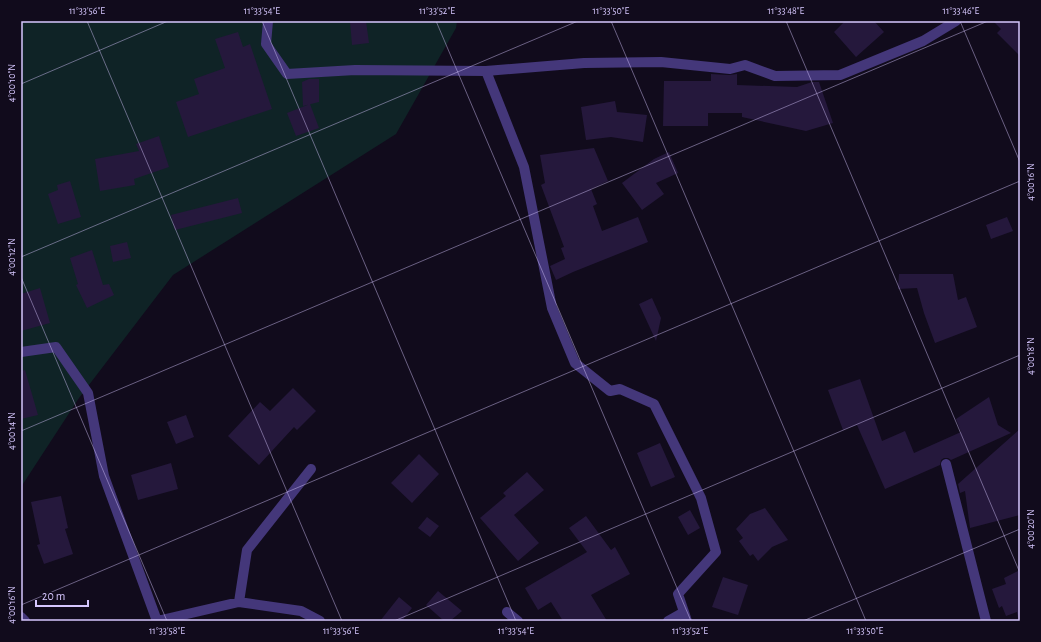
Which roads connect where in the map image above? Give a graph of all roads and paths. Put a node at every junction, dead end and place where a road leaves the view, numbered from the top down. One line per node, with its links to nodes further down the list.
1 (268, 21): 3 (street)
2 (956, 21): 3 (street)
3 (486, 71): 9 (street)
4 (21, 352): 12 (street)
5 (946, 464): 16 (street)
6 (311, 469): 7 (street)
7 (239, 602): 12 (street); 13 (street)
8 (507, 612): 14 (street)
9 (686, 616): 15 (street)
10 (21, 617): 11 (street)
11 (25, 621)
12 (157, 621)
13 (320, 621)
14 (518, 621)
15 (668, 621)
16 (986, 621)

